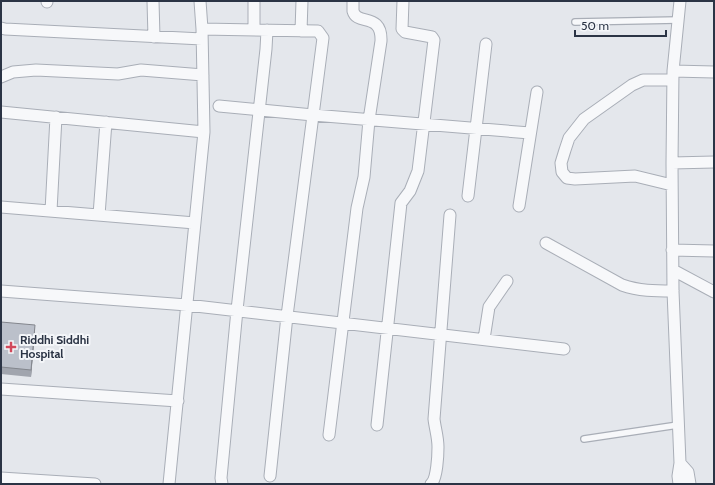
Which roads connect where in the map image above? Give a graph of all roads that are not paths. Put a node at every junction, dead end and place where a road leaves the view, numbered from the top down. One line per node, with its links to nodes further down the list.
1 (153, 1): 15 (street)
2 (200, 1): 14 (street)
3 (254, 1): 11 (street)
4 (302, 1): 13 (street)
5 (353, 1): 27 (street)
6 (403, 1): 29 (street)
7 (680, 1): 8 (street)
8 (678, 20): 9 (lane); 19 (street)
9 (575, 22)
10 (1, 28): 15 (street)
11 (254, 30): 12 (street); 14 (street)
12 (267, 30): 13 (street); 23 (street)
13 (301, 31): 25 (street)
14 (202, 34): 15 (street); 18 (street)
15 (154, 37)
16 (486, 44): 30 (street)
17 (714, 72): 19 (street)
18 (203, 75): 20 (street); 31 (street)
19 (673, 75): 34 (street); 35 (street)
20 (1, 77)
21 (537, 92): 32 (street)
22 (218, 106): 23 (street)
23 (259, 109): 25 (street); 52 (street)
24 (1, 112): 26 (street)
25 (313, 115): 27 (street); 53 (street)
26 (56, 118): 28 (street); 39 (street)
27 (369, 120): 29 (street); 54 (street)
28 (106, 122): 31 (street); 40 (street)
29 (424, 124): 30 (street); 55 (street)
30 (477, 128): 32 (street); 36 (street)
31 (204, 132): 42 (street)
32 (530, 133): 37 (street)
33 (714, 162): 34 (street)
34 (672, 163): 35 (street)
35 (672, 185): 44 (street)
36 (468, 196)
37 (519, 206)
38 (1, 207): 39 (street)
39 (51, 211): 40 (street)
40 (99, 215): 42 (street)
41 (450, 215): 56 (street)
42 (195, 223): 51 (street)
43 (546, 243): 49 (street)
44 (672, 250): 45 (street); 46 (street)
45 (714, 251)
46 (672, 270): 49 (street); 50 (street)
47 (507, 281): 57 (street)
48 (1, 291): 51 (street)
49 (673, 291): 62 (street)
50 (714, 292)
51 (187, 304): 52 (street); 60 (street)
52 (237, 310): 53 (street); 70 (street)
53 (287, 316): 54 (street); 66 (street)
54 (342, 322): 55 (street); 63 (street)
55 (387, 328): 56 (street); 61 (street)
56 (441, 334): 57 (street); 71 (street)
57 (484, 339): 58 (street)
58 (564, 349)
59 (1, 389): 60 (street)
60 (178, 400): 69 (street)
61 (377, 425)
62 (678, 425): 64 (lane); 65 (street)
63 (329, 435)
64 (584, 439)
65 (680, 463): 72 (street); 73 (street)
66 (270, 476)
67 (1, 478): 68 (street)
68 (95, 484)
69 (169, 484)
70 (222, 484)
71 (431, 484)
72 (680, 484)
73 (690, 484)

